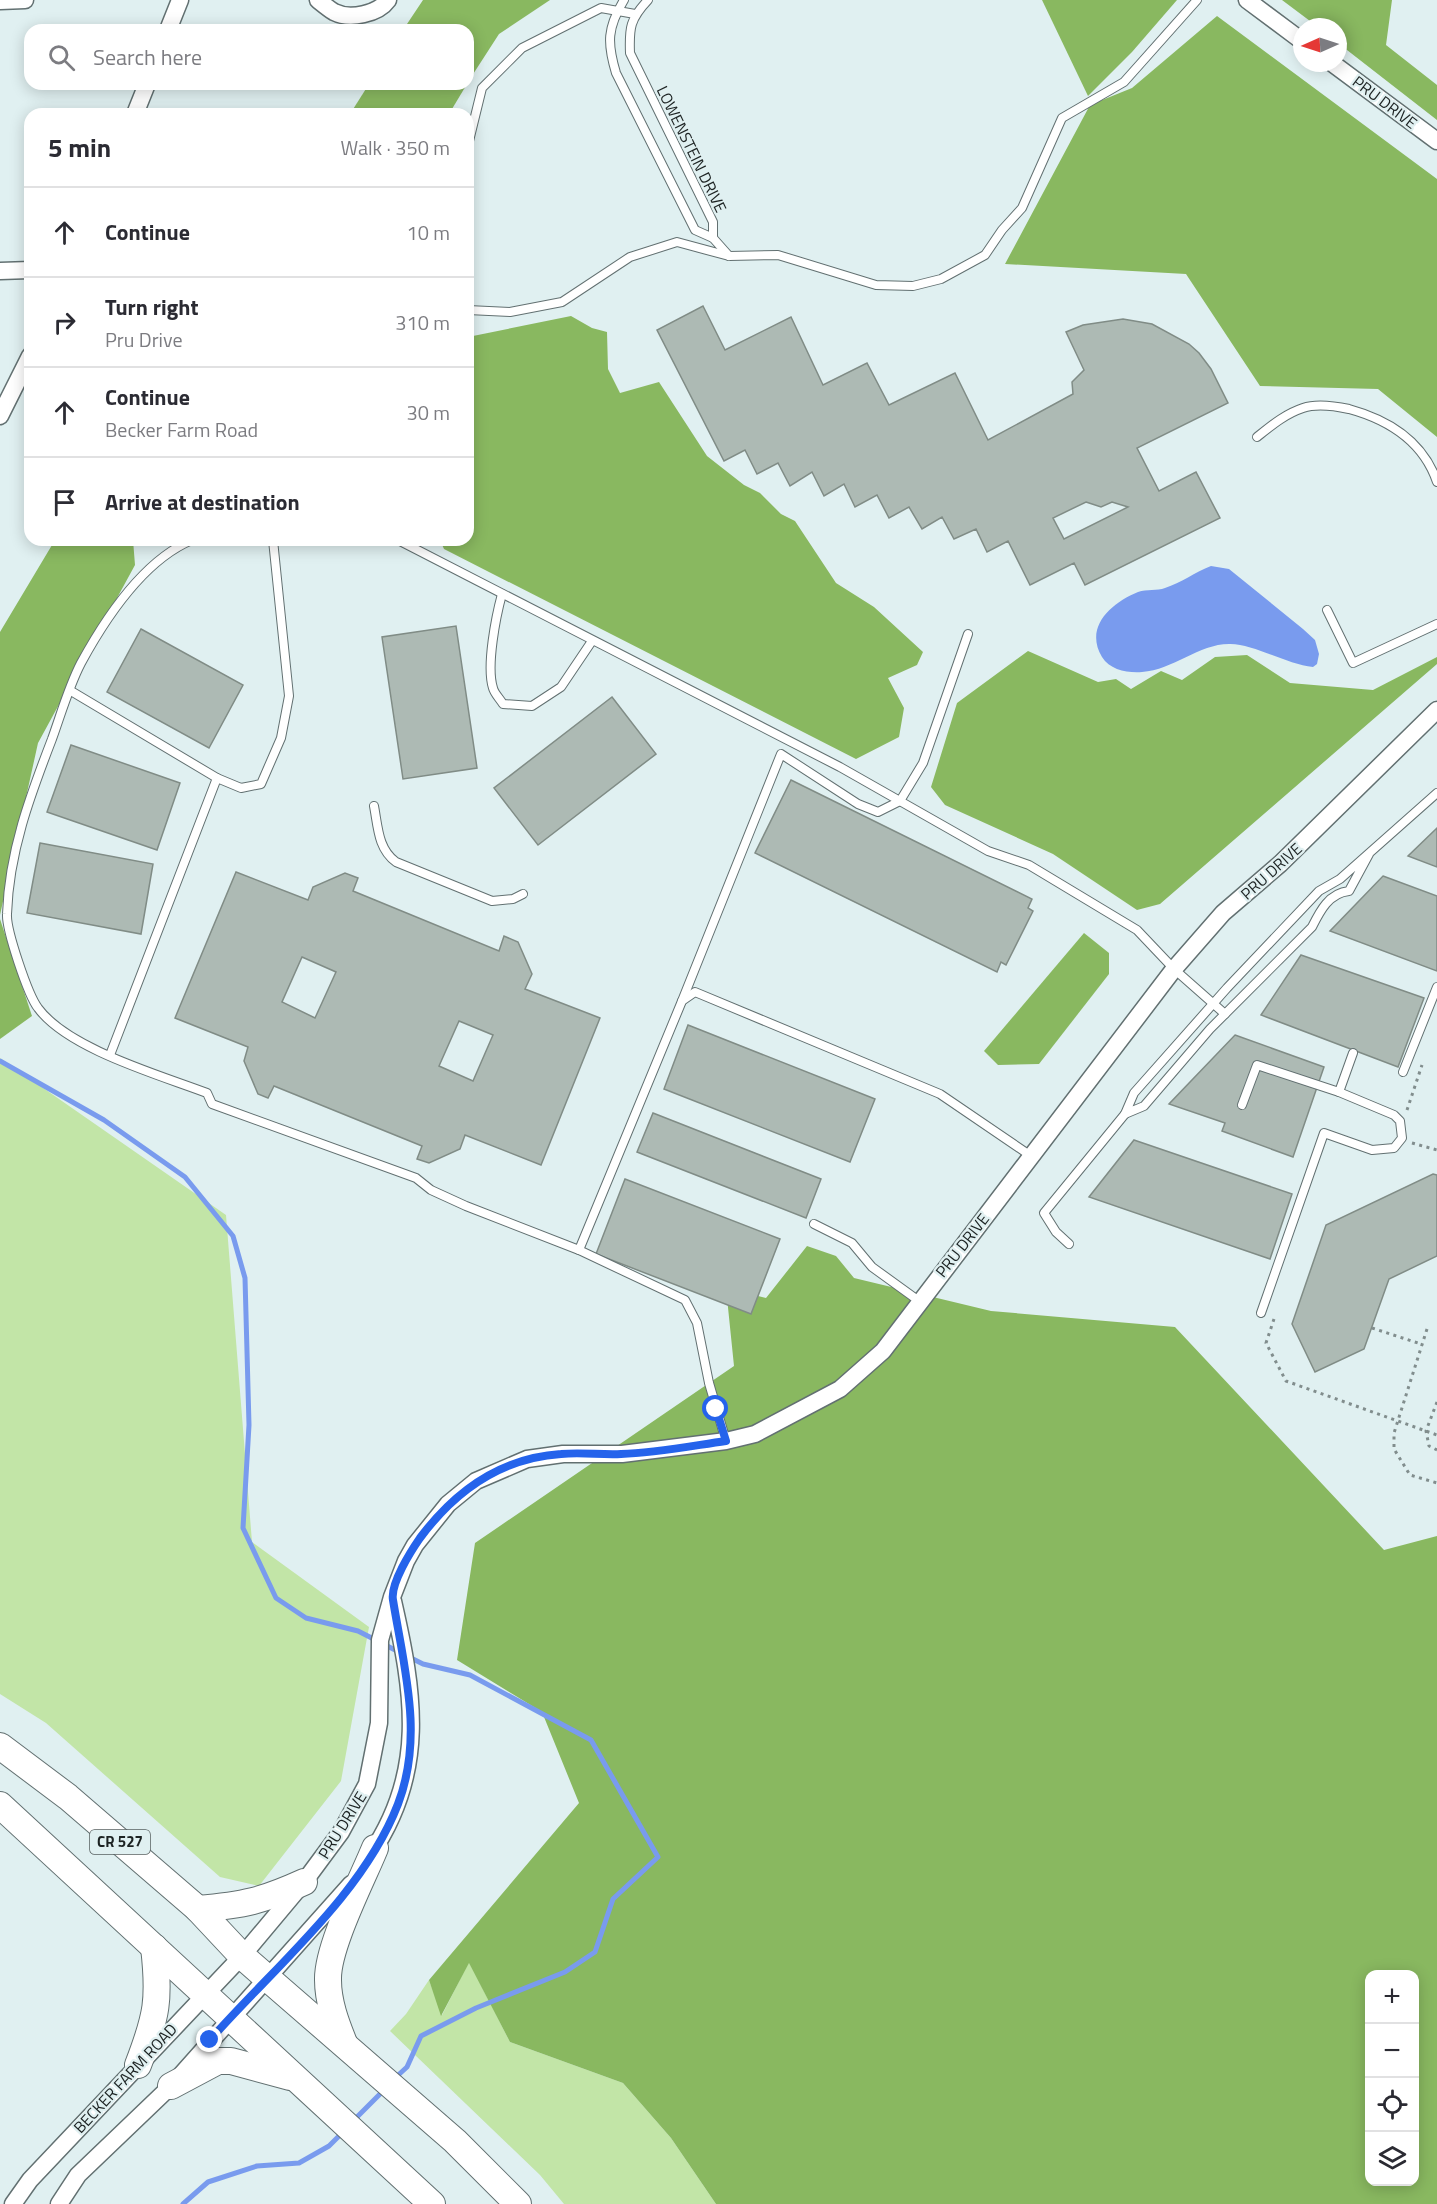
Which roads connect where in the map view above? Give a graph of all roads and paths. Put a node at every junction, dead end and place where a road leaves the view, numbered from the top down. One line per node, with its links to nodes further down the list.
1 (25, 0): 9 (street)
2 (180, 0): 12 (street)
3 (318, 0): 4 (street)
4 (388, 0)
5 (624, 0): 10 (lane, LOWENSTEIN DRIVE)
6 (648, 0): 11 (lane)
7 (1197, 0): 20 (lane)
8 (1247, 0): 13 (street)
9 (0, 2)
10 (618, 9): 11 (lane); 17 (lane); 19 (lane, LOWENSTEIN DRIVE)
11 (635, 14): 19 (lane, LOWENSTEIN DRIVE)
12 (170, 24)
13 (1293, 34)
14 (1344, 72): 18 (street, PRU DRIVE)
15 (145, 90): 16 (street)
16 (137, 108)
17 (474, 121)
18 (1437, 141)
19 (713, 238): 20 (lane)
20 (729, 256): 23 (lane)
21 (24, 270): 22 (street)
22 (0, 271)
23 (474, 310)
24 (24, 368): 25 (street)
25 (0, 416)
26 (1257, 437): 27 (lane)
27 (1437, 482)
28 (183, 546): 36 (lane)
29 (274, 546): 38 (lane)
30 (410, 546): 31 (lane)
31 (502, 594): 35 (lane); 35 (lane)
32 (1327, 610): 33 (lane)
33 (1437, 624)
34 (968, 634): 40 (lane)
35 (592, 641): 40 (lane)
36 (71, 691): 38 (lane); 51 (lane)
37 (1437, 710): 44 (street, PRU DRIVE)
38 (217, 778): 51 (lane)
39 (1437, 793): 42 (lane)
40 (900, 801): 44 (lane); 46 (lane)
41 (374, 806): 43 (lane)
42 (1369, 854): 47 (lane); 48 (lane)
43 (524, 894)
44 (1174, 969): 47 (lane); 59 (street, PRU DRIVE)
45 (1437, 987): 52 (lane)
46 (682, 1001): 59 (lane); 62 (lane)
47 (1213, 1003): 48 (lane); 55 (lane)
48 (1225, 1014): 55 (lane)
49 (1353, 1053): 53 (lane)
50 (1425, 1054): 56 (path)
51 (110, 1055): 62 (lane)
52 (1403, 1072)
53 (1339, 1092): 54 (lane); 65 (lane)
54 (1242, 1105)
55 (1125, 1114): 61 (lane)
56 (1409, 1117)
57 (1413, 1132): 58 (path)
58 (1437, 1150)
59 (1031, 1156): 63 (street, PRU DRIVE)
60 (814, 1224): 63 (lane)
61 (1069, 1244)
62 (579, 1250): 73 (lane)
63 (919, 1301): 73 (street, PRU DRIVE)
64 (1277, 1309): 70 (path)
65 (1261, 1313)
66 (1372, 1328): 68 (path)
67 (1427, 1329): 68 (path)
68 (1422, 1344): 70 (path)
69 (1437, 1401): 71 (path)
70 (1396, 1420): 71 (path); 75 (path)
71 (1426, 1431): 72 (path); 74 (path)
72 (1437, 1435)
73 (726, 1441): 76 (street, PRU DRIVE)
74 (1437, 1450)
75 (1437, 1483)
76 (392, 1597): 79 (street); 80 (street, PRU DRIVE)
77 (0, 1746): 81 (main road, CR 527)
78 (0, 1805): 82 (main road)
79 (375, 1848): 84 (street); 87 (main road)
80 (304, 1882): 81 (main road); 83 (street, PRU DRIVE)
81 (198, 1908): 83 (main road, CR 527)
82 (154, 1947): 85 (main road); 88 (main road)
83 (242, 1956): 84 (main road, CR 527); 85 (street, BECKER FARM ROAD)
84 (267, 1979): 86 (street, BECKER FARM ROAD); 87 (main road, CR 527)
85 (204, 1994): 86 (main road); 88 (street, BECKER FARM ROAD)
86 (230, 2018): 89 (main road); 90 (street, BECKER FARM ROAD)
87 (345, 2046): 94 (main road, CR 527)
88 (138, 2065): 91 (street, BECKER FARM ROAD)
89 (297, 2079): 90 (main road); 93 (main road)
90 (171, 2086): 92 (street, BECKER FARM ROAD)
91 (13, 2204)
92 (59, 2204)
93 (432, 2204)
94 (518, 2204)

